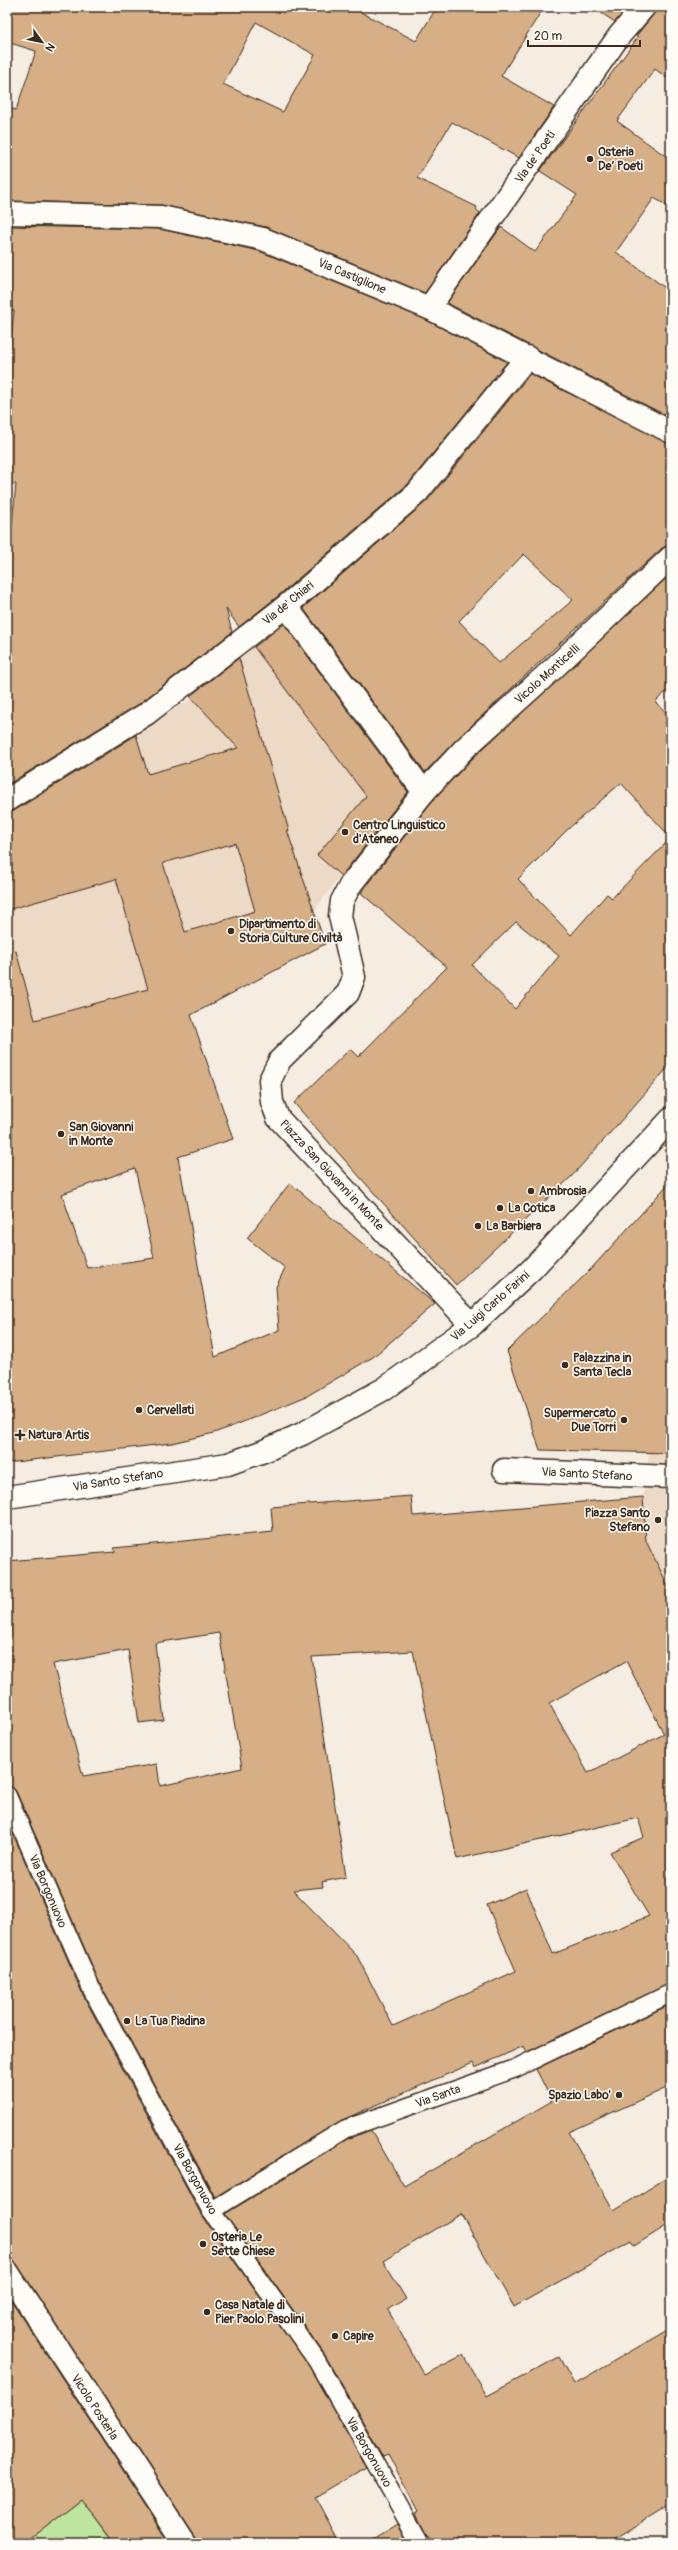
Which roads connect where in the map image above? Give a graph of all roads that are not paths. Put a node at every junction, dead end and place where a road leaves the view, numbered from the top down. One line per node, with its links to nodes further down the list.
1 (644, 7): 3 (street, Via de' Poeti)
2 (7, 213): 3 (street, Via Castiglione)
3 (429, 308): 4 (street, Via Castiglione)
4 (527, 357): 5 (street, Via Castiglione); 7 (street, Via de' Chiari)
5 (671, 432)
6 (671, 557): 8 (street, Vicolo Monticelli)
7 (286, 606): 8 (street); 9 (street, Via de' Chiari)
8 (424, 792): 10 (street, Vicolo Monticelli)
9 (7, 800)
10 (351, 884): 12 (street, Piazza San Giovanni in Monte)
11 (671, 1119): 12 (street, Via Luigi Carlo Farini)
12 (472, 1325): 13 (street, Via Luigi Carlo Farini)
13 (228, 1464): 16 (street, Via Santo Stefano)
14 (504, 1470): 15 (street, Via Santo Stefano)
15 (671, 1477)
16 (7, 1497)
17 (7, 1795): 19 (lane, Via Borgonuovo)
18 (671, 1993): 19 (lane, Via Santa)
19 (211, 2211): 22 (lane, Via Borgonuovo)
20 (7, 2271): 21 (street, Vicolo Posterla)
21 (185, 2543)
22 (420, 2543)

